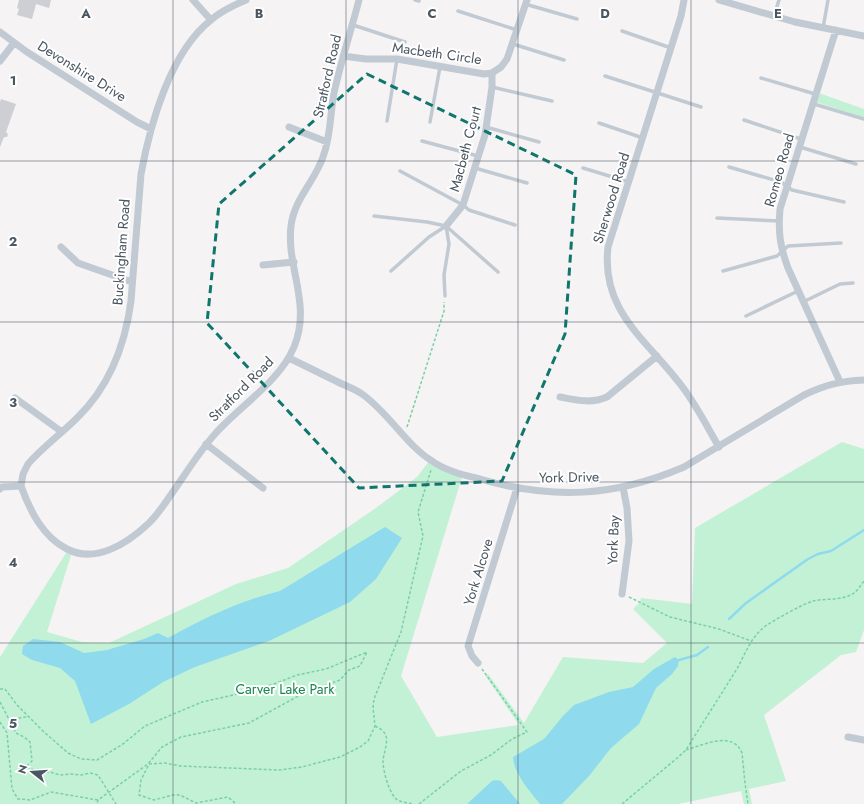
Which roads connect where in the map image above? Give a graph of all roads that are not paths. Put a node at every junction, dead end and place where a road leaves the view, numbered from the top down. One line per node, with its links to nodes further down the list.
1 (193, 0): 12 (street)
2 (246, 0): 12 (street, Buckingham Road)
3 (359, 0): 14 (street, Stratford Road)
4 (684, 0): 24 (street, Sherwood Road)
5 (719, 0): 8 (street)
6 (779, 0): 11 (lane)
7 (828, 0): 15 (lane)
8 (727, 1): 11 (street)
9 (526, 2): 13 (lane); 16 (street, Macbeth Circle)
10 (458, 11): 16 (lane)
11 (774, 17): 15 (street)
12 (211, 20): 46 (street, Buckingham Road)
13 (577, 20)
14 (352, 25): 21 (lane); 25 (street, Stratford Road)
15 (823, 28): 17 (street)
16 (517, 30): 23 (street, Macbeth Circle)
17 (836, 30): 20 (street); 35 (street, Romeo Road)
18 (622, 31): 24 (lane)
19 (0, 32): 22 (street, Devonshire Drive)
20 (864, 36)
21 (405, 42)
22 (14, 43): 28 (street); 46 (street, Devonshire Drive)
23 (513, 44): 27 (lane); 30 (street, Macbeth Circle)
24 (671, 48): 34 (street, Sherwood Road)
25 (343, 56): 26 (street, Macbeth Circle); 50 (street, Stratford Road)
26 (397, 59): 29 (street, Macbeth Circle); 41 (lane)
27 (564, 60)
28 (0, 61)
29 (440, 67): 30 (street, Macbeth Circle); 42 (lane)
30 (492, 73): 33 (street, Macbeth Court)
31 (605, 76): 34 (lane)
32 (761, 78): 35 (lane)
33 (492, 87): 36 (lane); 45 (street, Macbeth Court)
34 (657, 93): 38 (lane); 47 (street, Sherwood Road)
35 (815, 94): 37 (street, Romeo Road)
36 (552, 101)
37 (812, 103): 39 (lane); 48 (street, Romeo Road)
38 (701, 108)
39 (864, 119)
40 (744, 120): 48 (lane)
41 (387, 121)
42 (430, 122)
43 (599, 123): 47 (lane)
44 (289, 127): 50 (street)
45 (486, 127): 51 (lane); 53 (street, Macbeth Court)
46 (151, 129): 77 (street, Buckingham Road)
47 (643, 138): 59 (street, Sherwood Road)
48 (801, 139): 52 (street, Romeo Road)
49 (422, 141): 53 (lane)
50 (327, 142): 72 (street, Stratford Road)
51 (539, 142)
52 (799, 147): 54 (lane); 61 (street, Romeo Road)
53 (478, 156): 56 (street, Macbeth Court)
54 (856, 164)
55 (729, 167): 61 (lane)
56 (474, 168): 60 (lane); 63 (street, Macbeth Court)
57 (583, 168): 59 (lane)
58 (400, 171): 63 (lane)
59 (629, 182): 83 (street, Sherwood Road)
60 (527, 184)
61 (787, 186): 62 (lane); 66 (street, Romeo Road)
62 (844, 202)
63 (463, 205): 67 (lane); 68 (street, Macbeth Court)
64 (374, 216): 68 (lane)
65 (717, 218): 66 (lane)
66 (779, 221): 71 (street, Romeo Road)
67 (515, 225)
68 (446, 226): 75 (lane); 76 (lane); 80 (lane)
69 (841, 243): 71 (lane)
70 (61, 247): 77 (street)
71 (782, 252): 74 (lane); 79 (street, Romeo Road)
72 (294, 262): 73 (street); 84 (street, Stratford Road)
73 (263, 265)
74 (723, 270)
75 (391, 271)
76 (498, 272)
77 (132, 282): 89 (street, Buckingham Road)
78 (854, 283): 81 (lane)
79 (798, 291): 81 (street, Romeo Road); 82 (lane)
80 (444, 296)
81 (803, 302): 86 (street, Romeo Road)
82 (746, 316)
83 (657, 356): 87 (street); 91 (street, Sherwood Road)
84 (289, 358): 90 (street, Stratford Road); 95 (street, York Drive)
85 (864, 380): 86 (street, York Drive)
86 (840, 382): 91 (street, York Drive)
87 (560, 397)
88 (15, 398): 89 (street)
89 (62, 432): 92 (street, Buckingham Road)
90 (206, 444): 92 (street, Stratford Road); 94 (street)
91 (719, 447): 93 (street, York Drive)
92 (21, 486): 96 (street)
93 (623, 487): 95 (street, York Drive); 97 (street, York Bay)
94 (263, 488)
95 (517, 488): 98 (street, York Alcove)
96 (0, 489)
97 (622, 594)
98 (478, 663)
99 (848, 737): 100 (street)
100 (864, 740)

